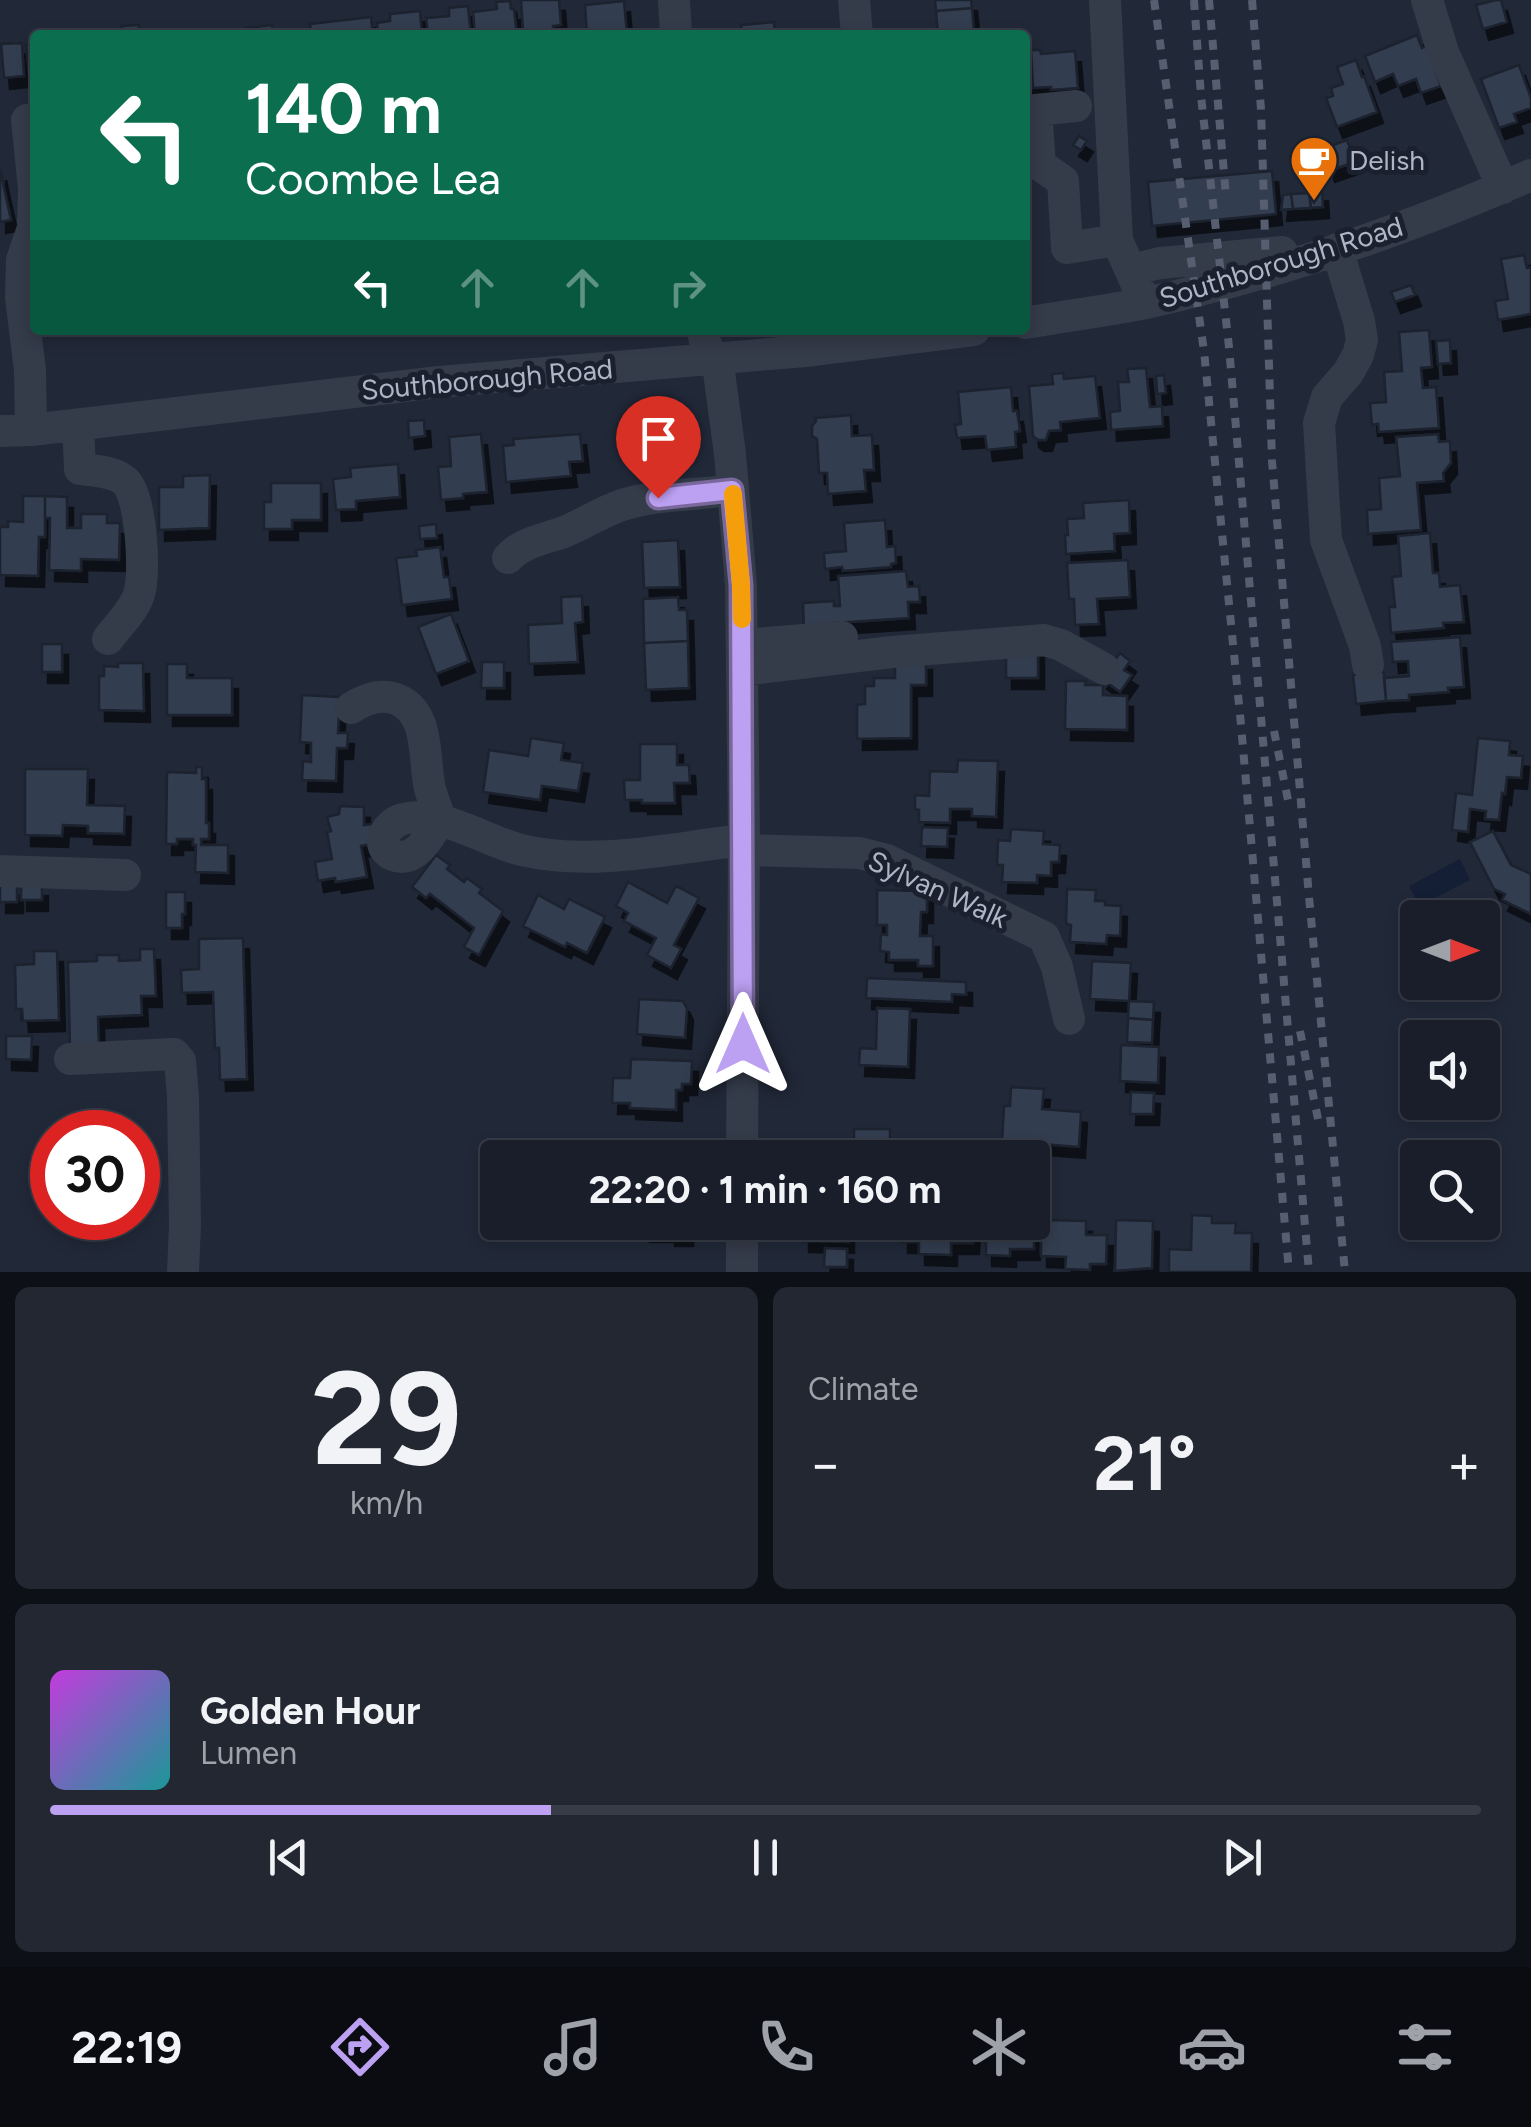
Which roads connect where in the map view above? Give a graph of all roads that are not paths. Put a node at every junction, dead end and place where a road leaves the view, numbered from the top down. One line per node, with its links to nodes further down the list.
1 (674, 0): 5 (street)
2 (854, 0): 6 (street)
3 (1105, 0): 12 (street)
4 (1427, 0): 10 (street)
5 (676, 30)
6 (857, 30)
7 (1076, 106): 12 (street)
8 (21, 121): 9 (street)
9 (30, 168)
10 (1517, 182): 13 (street, Southborough Road)
11 (30, 237): 21 (street)
12 (1117, 240): 15 (street)
13 (1324, 253): 14 (street, Southborough Road); 27 (street)
14 (1276, 260): 15 (street); 16 (street, Southborough Road)
15 (1146, 267): 16 (street)
16 (1156, 300): 17 (street, Southborough Road)
17 (1030, 322)
18 (934, 335): 19 (street, Southborough Road)
19 (708, 344): 20 (street, Southborough Road); 22 (street)
20 (78, 425): 21 (street, Southborough Road); 25 (street)
21 (16, 431)
22 (732, 490): 23 (street); 26 (street)
23 (508, 558)
24 (1045, 619): 26 (street)
25 (108, 639)
26 (742, 657): 28 (street); 30 (street)
27 (1368, 665)
28 (1104, 669)
29 (352, 708): 30 (street, Sylvan Walk)
30 (744, 845): 33 (street, Sylvan Walk); 35 (street)
31 (0, 871): 32 (street)
32 (125, 875)
33 (1069, 1019)
34 (70, 1060): 37 (street)
35 (742, 1140)
36 (742, 1240): 38 (street)
37 (183, 1272)
38 (742, 1272)

